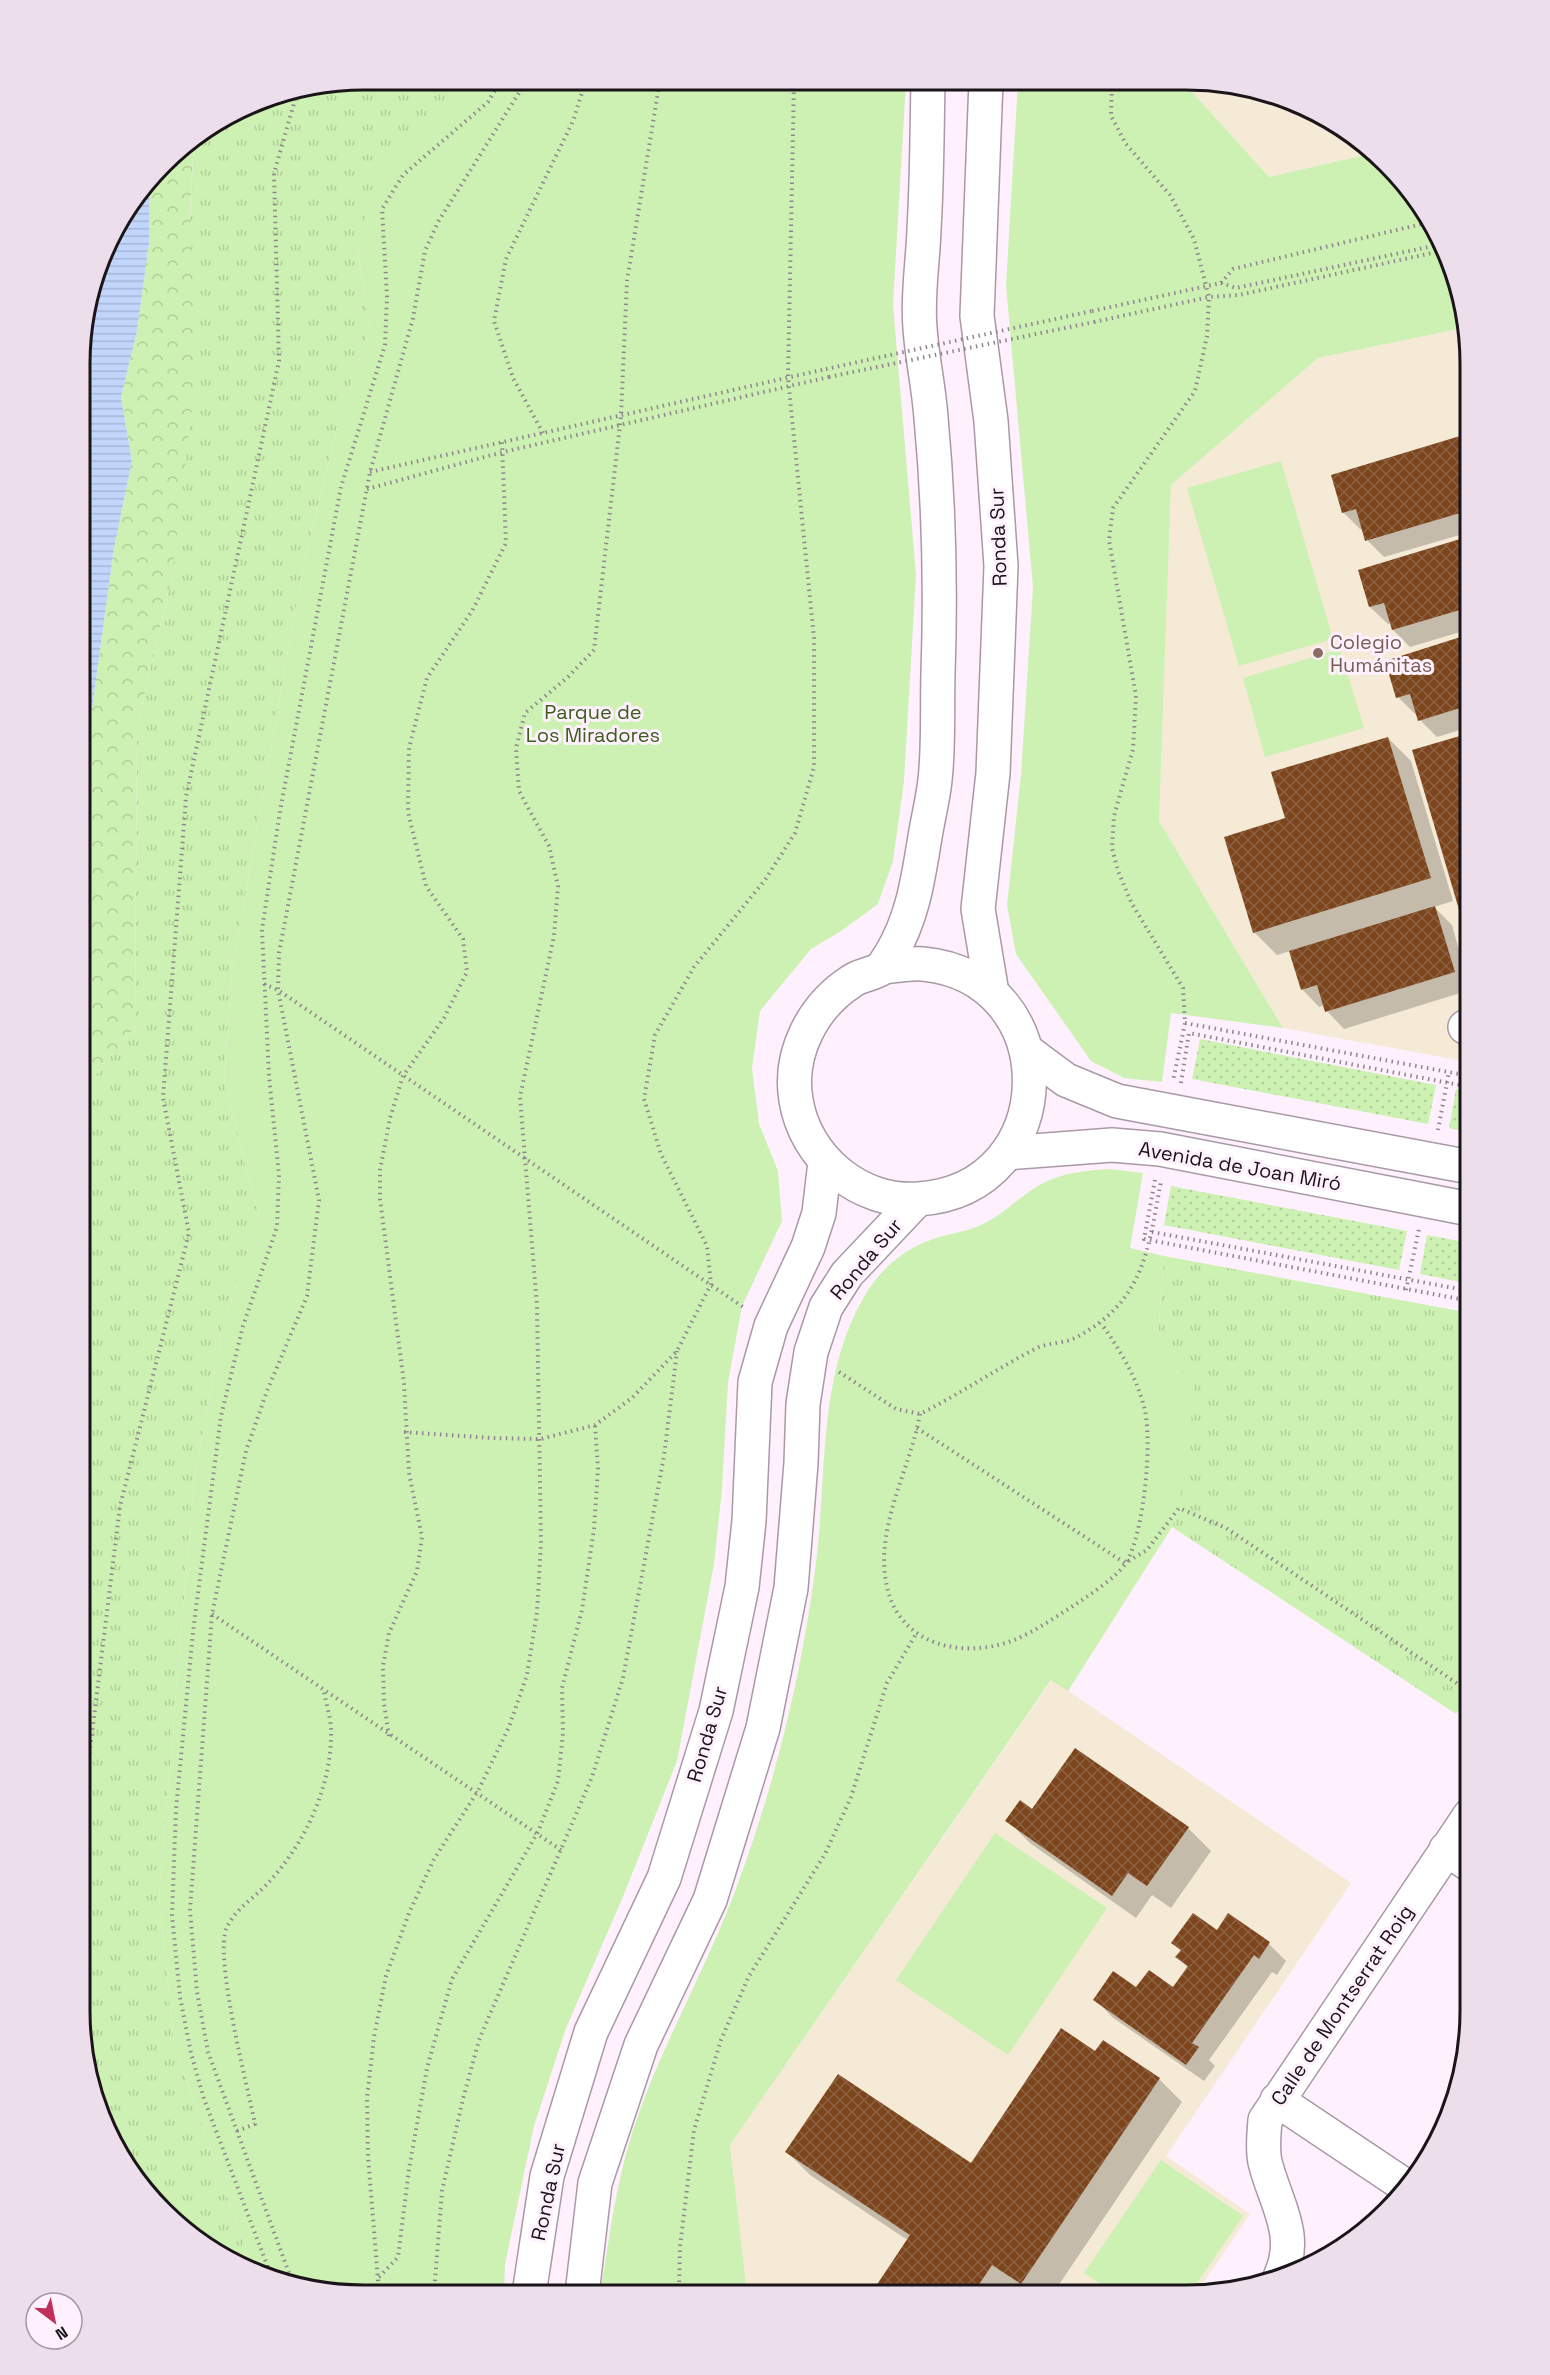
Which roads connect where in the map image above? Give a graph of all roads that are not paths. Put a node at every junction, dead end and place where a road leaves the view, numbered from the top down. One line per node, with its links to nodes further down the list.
1 (928, 90): 3 (main road)
2 (986, 90): 4 (main road, Ronda Sur)
3 (882, 968): 4 (main road, Ronda Sur); 7 (main road, Ronda Sur)
4 (992, 993): 5 (main road, Ronda Sur)
5 (1028, 1051): 6 (main road, Ronda Sur); 8 (main road, Avenida de Joan Miró)
6 (1007, 1153): 9 (main road, Ronda Sur); 10 (main road, Avenida de Joan Miró)
7 (825, 1162): 9 (main road, Ronda Sur); 15 (main road, Ronda Sur)
8 (1460, 1165)
9 (917, 1200): 16 (main road, Ronda Sur)
10 (1460, 1207)
11 (1458, 1857): 12 (main road, Calle de Montserrat Roig)
12 (1277, 2100): 13 (main road); 14 (main road, Calle de Montserrat Roig)
13 (1400, 2182)
14 (1285, 2266)
15 (530, 2285)
16 (583, 2285)

